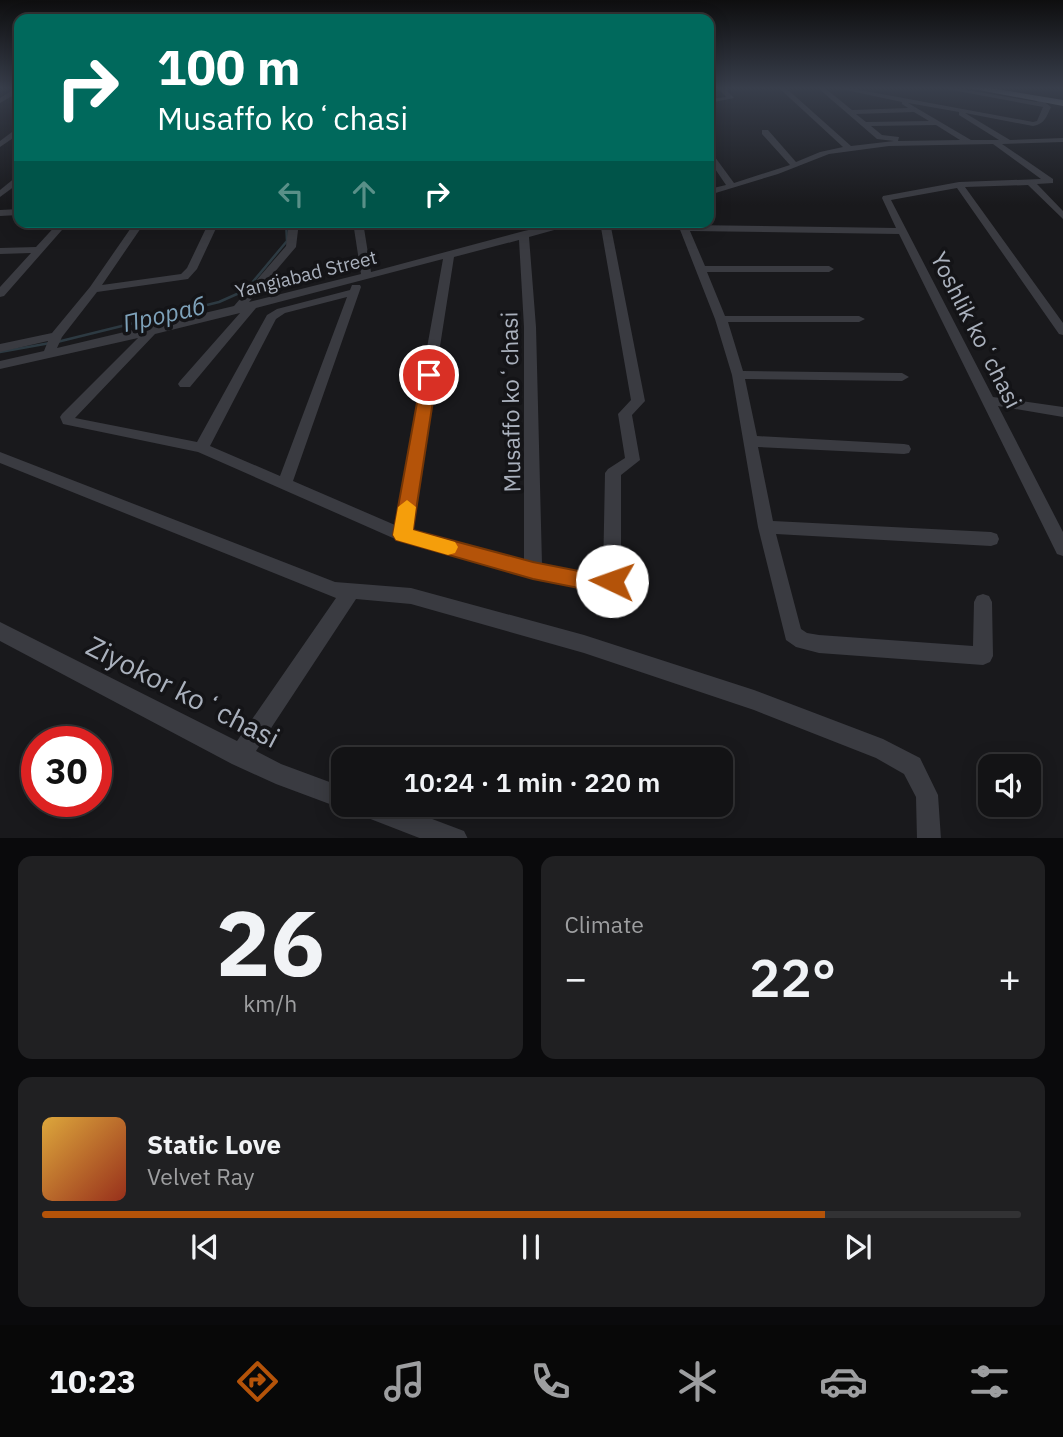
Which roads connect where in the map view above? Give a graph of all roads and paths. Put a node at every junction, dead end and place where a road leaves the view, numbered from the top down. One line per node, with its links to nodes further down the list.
1 (826, 127): 11 (street)
2 (869, 127): 6 (street)
3 (944, 127): 6 (street)
4 (983, 127): 10 (street)
5 (765, 132): 13 (street)
6 (960, 136): 7 (street)
7 (970, 142): 9 (street); 11 (street)
8 (1060, 142): 10 (street)
9 (997, 144): 10 (street); 14 (street)
10 (1011, 144)
11 (849, 148): 13 (street)
12 (714, 162): 19 (street)
13 (795, 166): 19 (street)
14 (1050, 181): 15 (street, Yoshlik koʻchasi); 16 (street, Yoshlik koʻchasi)
15 (1063, 181)
16 (1030, 182): 18 (street, Yoshlik koʻchasi); 22 (street)
17 (14, 183): 21 (street)
18 (959, 185): 32 (street, Yoshlik koʻchasi); 49 (street)
19 (731, 186): 20 (street)
20 (714, 191)
21 (0, 194)
22 (1063, 216)
23 (714, 226): 32 (street)
24 (59, 228): 34 (street)
25 (136, 228): 40 (street)
26 (211, 228): 40 (street)
27 (293, 228): 44 (street)
28 (358, 228): 39 (street)
29 (551, 228): 33 (street, Yangiabad Street)
30 (606, 228): 68 (street)
31 (685, 228): 37 (street)
32 (903, 231): 57 (street, Yoshlik koʻchasi)
33 (524, 234): 36 (street, Yangiabad Street); 68 (street, Musaffo koʻchasi)
34 (40, 250): 35 (street); 41 (street)
35 (0, 251)
36 (449, 256): 39 (street, Yangiabad Street); 65 (street)
37 (701, 269): 38 (street); 46 (street)
38 (829, 269)
39 (360, 283): 42 (street, Yangiabad Street); 45 (street); 63 (street)
40 (94, 289): 50 (street)
41 (0, 294)
42 (268, 302): 43 (street, Yangiabad Street); 45 (street)
43 (251, 307): 44 (street, Yangiabad Street); 56 (street)
44 (237, 310): 48 (street, Yangiabad Street)
45 (271, 317): 60 (street)
46 (721, 319): 47 (street); 54 (street)
47 (859, 319)
48 (151, 331): 52 (street, Yangiabad Street); 60 (street)
49 (1063, 331)
50 (56, 336): 51 (street); 52 (street)
51 (0, 348)
52 (49, 354): 53 (street, Yangiabad Street)
53 (0, 365)
54 (738, 375): 55 (street); 59 (street)
55 (901, 377)
56 (185, 384)
57 (987, 400): 58 (street); 67 (street, Yoshlik koʻchasi)
58 (1063, 412)
59 (748, 441): 61 (street); 64 (street)
60 (201, 448): 63 (street)
61 (904, 449)
62 (0, 458): 69 (street)
63 (285, 484): 65 (street)
64 (766, 527): 66 (street); 70 (street)
65 (402, 535): 68 (street)
66 (991, 539)
67 (1063, 549)
68 (533, 570)
69 (352, 590): 72 (street); 76 (street)
70 (984, 602)
71 (0, 631): 72 (street, Ziyokor koʻchasi)
72 (240, 756): 73 (street, Ziyokor koʻchasi)
73 (331, 794)
74 (397, 817): 75 (street)
75 (456, 838)
76 (929, 838)

